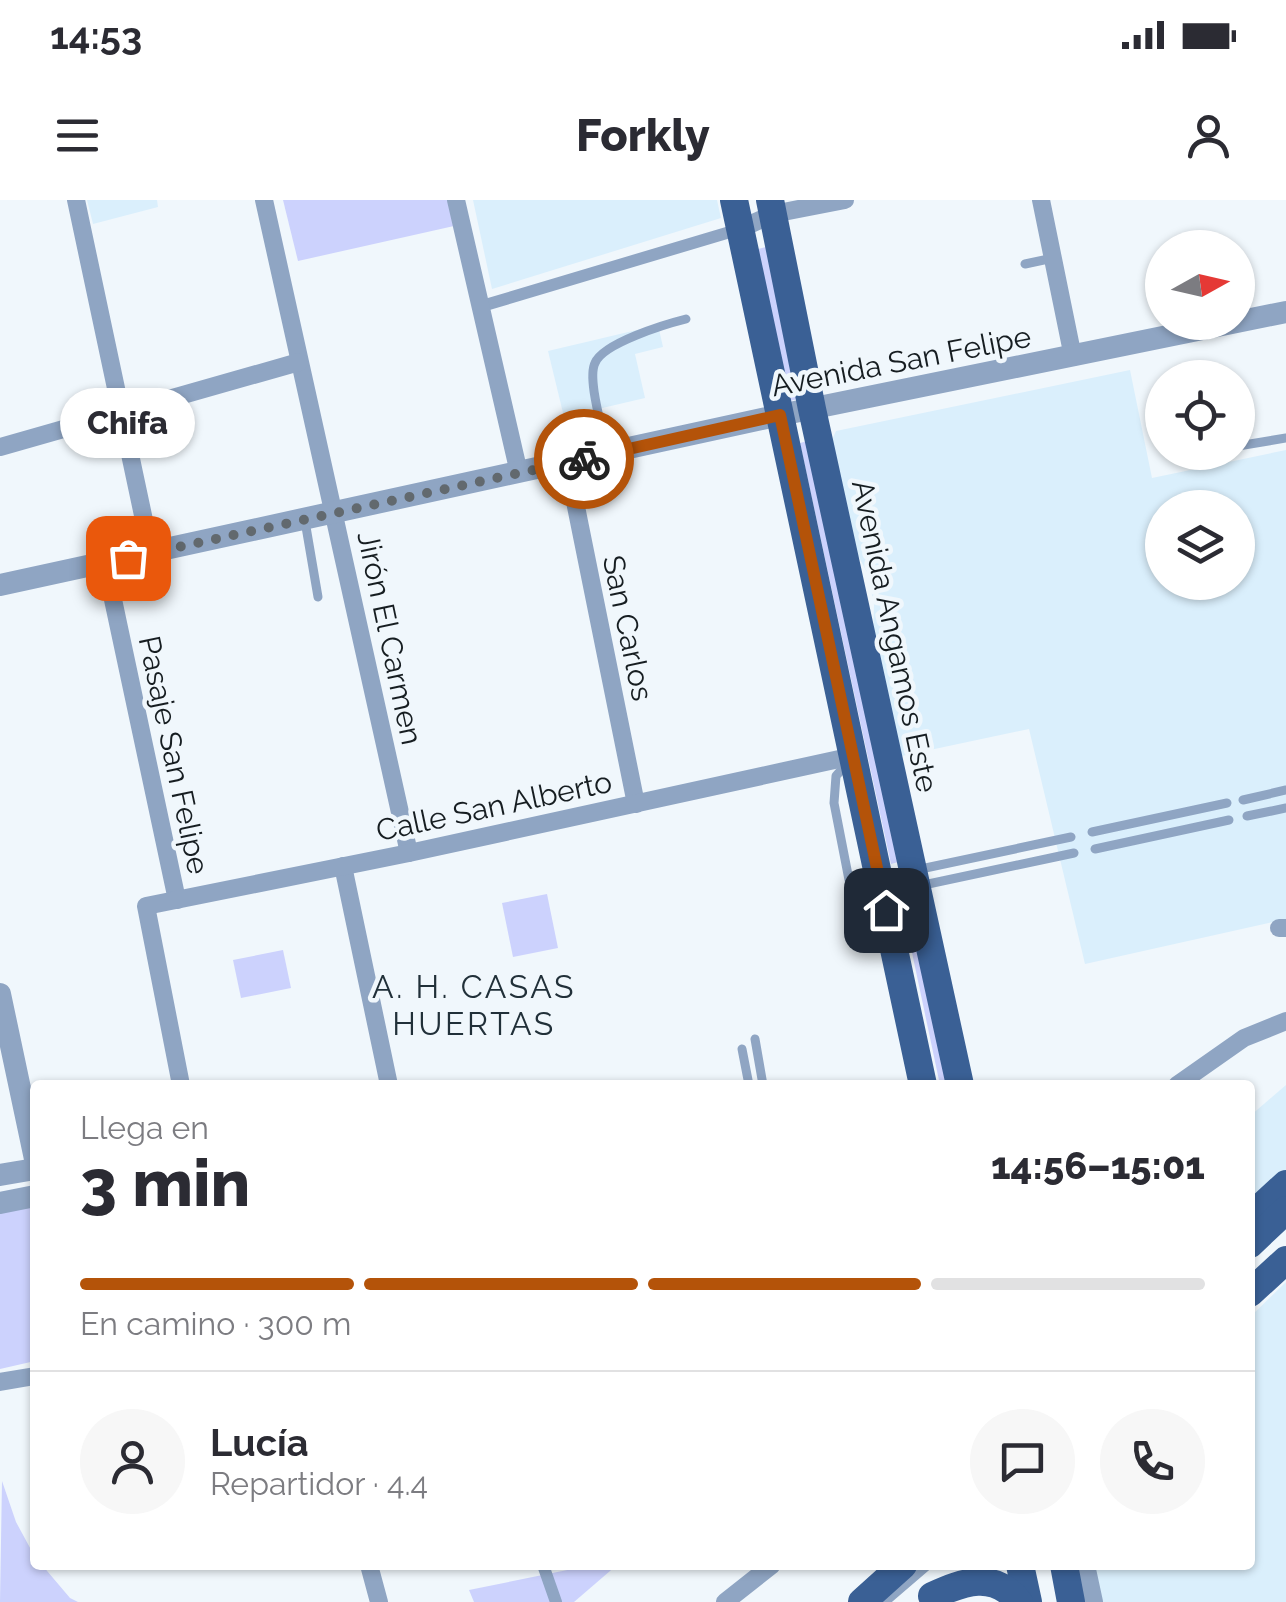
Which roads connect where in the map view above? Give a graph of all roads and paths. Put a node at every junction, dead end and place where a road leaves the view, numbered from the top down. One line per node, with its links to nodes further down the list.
1 (76, 200): 17 (street)
2 (264, 200): 15 (street, Jirón El Carmen)
3 (456, 200): 11 (street)
4 (734, 200): 8 (main road)
5 (845, 200): 7 (street)
6 (1041, 200): 9 (street)
7 (772, 207): 8 (street); 16 (main road, Avenida Angamos Este)
8 (740, 229): 11 (street); 18 (main road)
9 (1053, 258): 10 (lane); 14 (street)
10 (1024, 264)
11 (482, 306): 24 (street)
12 (1286, 312): 14 (street, Avenida San Felipe)
13 (686, 319): 22 (lane)
14 (1073, 357): 16 (street, Avenida San Felipe)
15 (299, 362): 17 (street); 25 (street, Jirón El Carmen)
16 (812, 409): 18 (street, Avenida San Felipe); 47 (main road, Avenida Angamos Este)
17 (123, 410): 21 (street); 27 (street)
18 (780, 415): 22 (street, Avenida San Felipe); 31 (main road)
19 (1286, 438): 20 (lane)
20 (1255, 443)
21 (0, 447)
22 (607, 454): 23 (street, Avenida San Felipe)
23 (567, 462): 24 (street, Avenida San Felipe); 35 (street, San Carlos)
24 (519, 473): 25 (street, Avenida San Felipe)
25 (334, 512): 26 (street, Avenida San Felipe); 44 (street, Jirón El Carmen)
26 (304, 518): 27 (street, Avenida San Felipe); 30 (lane)
27 (152, 553): 28 (street, Avenida San Felipe)
28 (105, 562): 29 (street, Avenida San Felipe); 49 (street, Pasaje San Felipe)
29 (0, 585)
30 (318, 598)
31 (853, 756): 35 (street, Calle San Alberto); 48 (main road); 50 (lane)
32 (1286, 790): 33 (lane)
33 (1243, 800)
34 (1227, 803): 39 (lane)
35 (636, 804): 44 (street, Calle San Alberto)
36 (1286, 808): 37 (lane)
37 (1247, 816)
38 (1228, 820): 42 (lane)
39 (1092, 832)
40 (1070, 836): 41 (lane)
41 (1020, 847): 45 (lane); 47 (lane)
42 (1096, 848)
43 (1074, 853): 45 (lane)
44 (409, 854): 46 (street, Calle San Alberto)
45 (1024, 864): 47 (lane)
46 (343, 866): 49 (street, Calle San Alberto); 56 (street)
47 (915, 878): 48 (lane); 48 (lane); 60 (main road, Avenida Angamos Este)
48 (881, 886): 50 (main road)
49 (176, 900): 55 (street, Calle San Alberto)
50 (891, 935): 59 (main road)
51 (0, 996): 62 (street)
52 (1286, 1021): 61 (street)
53 (755, 1039): 58 (lane)
54 (742, 1049): 57 (lane)
55 (180, 1080)
56 (388, 1080)
57 (748, 1080)
58 (762, 1080)
59 (919, 1080)
60 (959, 1080)
61 (1184, 1080)
62 (30, 1136)
63 (30, 1170): 64 (street)
64 (0, 1176)
65 (1286, 1184): 69 (main road)
66 (30, 1197): 67 (street)
67 (0, 1203)
68 (1286, 1210): 70 (main road)
69 (1255, 1212)
70 (1255, 1239)
71 (1286, 1260): 72 (main road)
72 (1255, 1288)
73 (30, 1377): 74 (street)
74 (0, 1382)
75 (370, 1570): 85 (street)
76 (545, 1570): 86 (street)
77 (766, 1570): 87 (street)
78 (898, 1570): 88 (main road)
79 (922, 1570): 89 (lane)
80 (960, 1570): 84 (main road)
81 (1021, 1570): 91 (main road)
82 (1065, 1570): 92 (main road)
83 (1085, 1570): 93 (street)
84 (928, 1599): 90 (main road)
85 (379, 1602)
86 (556, 1602)
87 (725, 1602)
88 (862, 1602)
89 (886, 1602)
90 (1019, 1602)
91 (1028, 1602)
92 (1071, 1602)
93 (1092, 1602)

